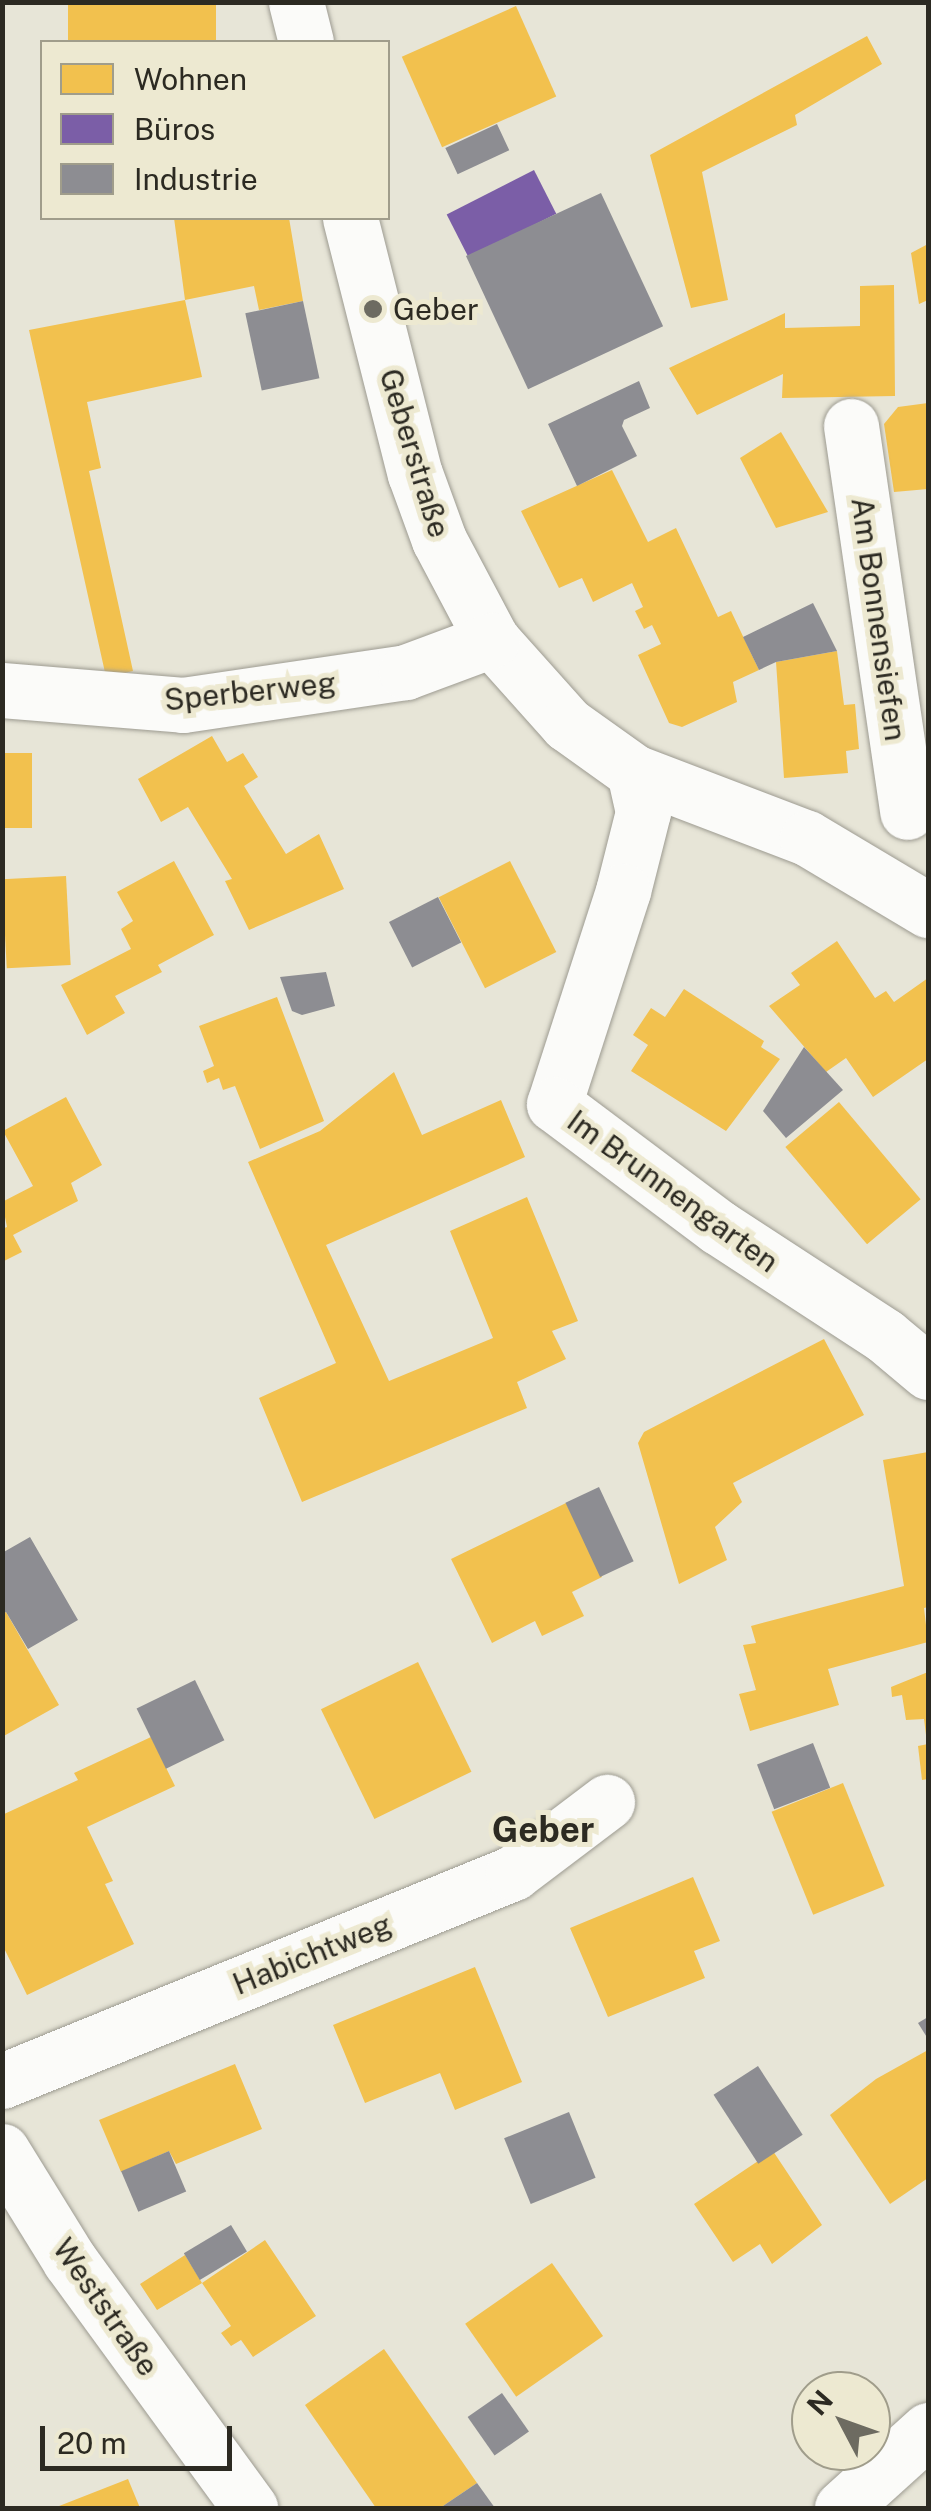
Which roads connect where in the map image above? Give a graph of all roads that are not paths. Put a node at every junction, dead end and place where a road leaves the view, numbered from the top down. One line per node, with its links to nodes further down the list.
1 (296, 2): 2 (street)
2 (306, 40)
3 (351, 220): 5 (street, Geberstraße)
4 (850, 426): 8 (street, Am Bonnensiefen)
5 (492, 640): 6 (street, Sperberweg); 7 (street, Geberstraße)
6 (2, 690)
7 (634, 772): 9 (street, Geberstraße); 11 (street, Im Brunnengarten)
8 (918, 809): 9 (street)
9 (807, 838): 10 (street, Geberstraße)
10 (928, 910)
11 (928, 1372)
12 (607, 1802): 13 (street, Habichtweg)
13 (2, 2081)
14 (2, 2151): 16 (street, Weststraße)
15 (928, 2430): 17 (street)
16 (250, 2508)
17 (842, 2508)

